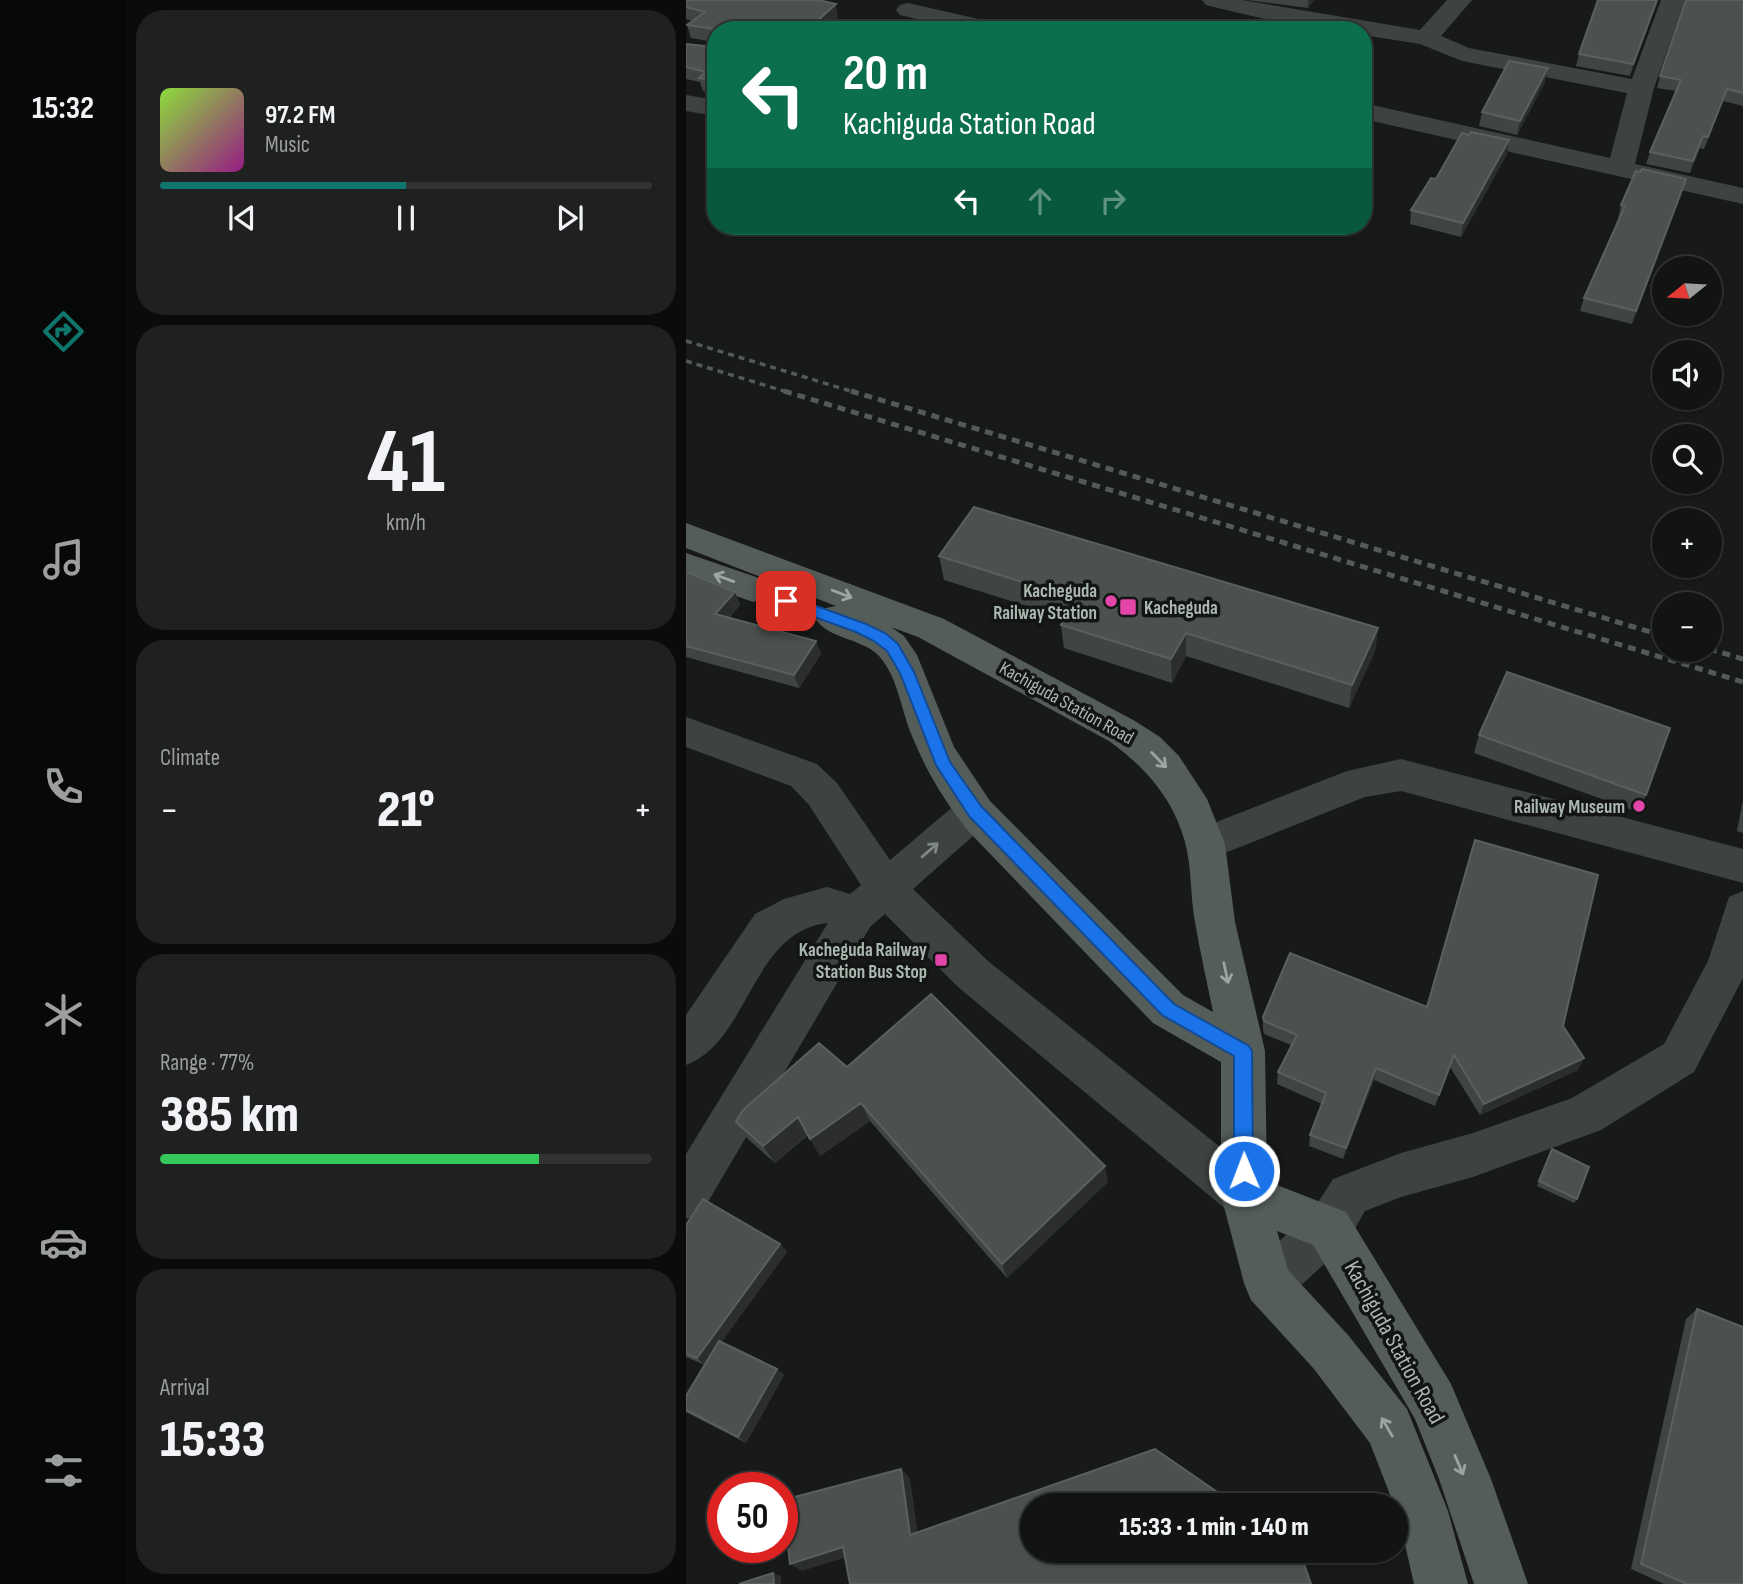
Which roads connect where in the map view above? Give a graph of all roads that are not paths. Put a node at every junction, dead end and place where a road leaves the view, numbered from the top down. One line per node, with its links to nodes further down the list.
1 (1214, 0): 6 (street)
2 (1460, 0): 8 (street)
3 (1673, 0): 9 (street)
4 (910, 13): 5 (street)
5 (950, 21)
6 (1323, 21)
7 (1372, 29): 8 (street)
8 (1426, 38): 9 (street)
9 (1641, 88): 13 (street)
10 (686, 103): 11 (street)
11 (707, 106)
12 (1372, 113): 13 (street)
13 (1620, 169): 14 (street)
14 (1743, 196)
15 (686, 536): 19 (main road, Kachiguda Station Road, one-way to 19)
16 (686, 565): 18 (main road, one-way to 16)
17 (686, 732): 21 (street)
18 (975, 811): 21 (street, one-way to 18); 24 (main road)
19 (1205, 844): 20 (street); 24 (main road, Kachiguda Station Road, one-way to 24)
20 (1743, 866)
21 (871, 901): 23 (street); 25 (street); 26 (street)
22 (1743, 909): 27 (street)
23 (686, 1045)
24 (1243, 1051): 25 (main road, Kachiguda Station Road)
25 (1244, 1195): 27 (main road); 28 (main road, Kachiguda Station Road)
26 (686, 1196)
27 (1329, 1228): 28 (street); 30 (main road, Kachiguda Station Road, one-way to 30)
28 (1268, 1283): 29 (main road, Kachiguda Station Road, one-way to 28)
29 (1441, 1584)
30 (1501, 1584)

